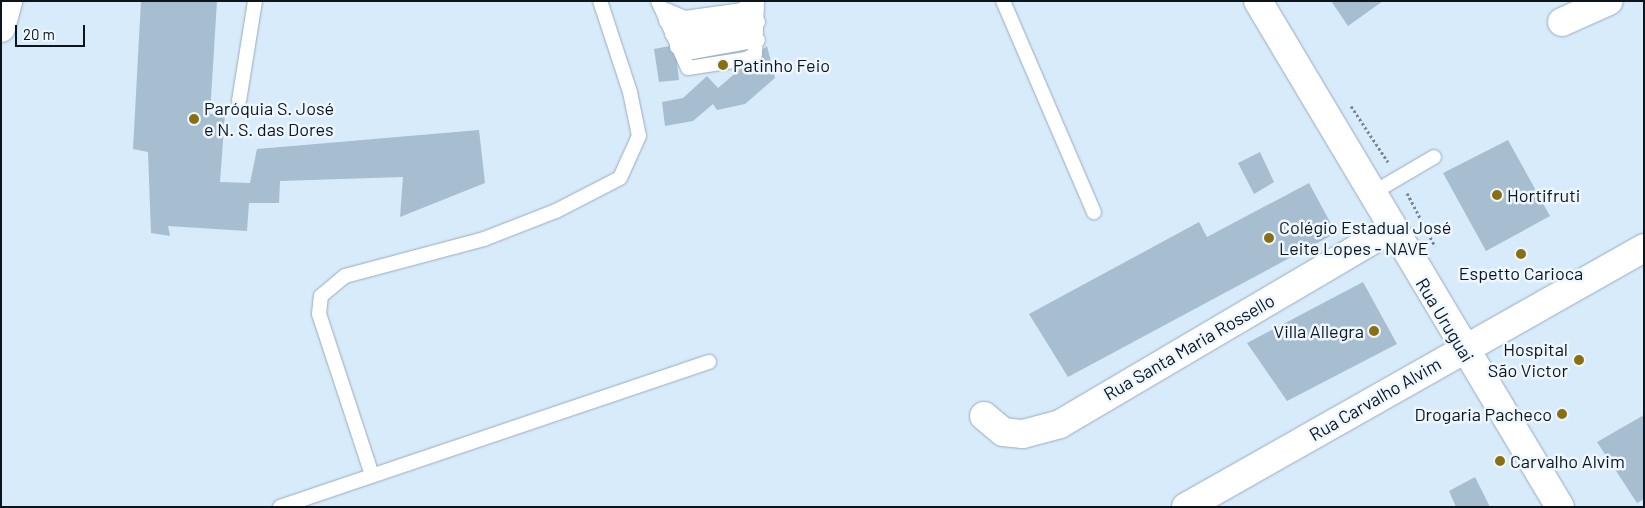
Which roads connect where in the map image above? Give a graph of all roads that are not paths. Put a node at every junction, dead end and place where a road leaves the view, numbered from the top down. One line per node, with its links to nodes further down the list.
1 (8, 1): 10 (street)
2 (255, 1): 11 (lane)
3 (600, 1): 20 (lane)
4 (1003, 1): 14 (lane)
5 (1258, 1): 13 (street, Rua Uruguai)
6 (1609, 1): 9 (street)
7 (756, 8): 8 (lane); 8 (lane); 8 (lane)
8 (667, 22)
9 (1562, 22)
10 (1, 28)
11 (239, 102)
12 (1434, 157): 13 (lane)
13 (1371, 194): 15 (street, Rua Uruguai)
14 (1094, 212)
15 (1391, 229): 17 (street, Rua Uruguai); 19 (street, Rua Santa Maria Rossello)
16 (1644, 248): 17 (street, Rua Carvalho Alvim)
17 (1462, 349): 22 (street, Rua Carvalho Alvim); 23 (street, Rua Uruguai)
18 (709, 362): 20 (lane)
19 (984, 416)
20 (372, 475): 21 (lane)
21 (280, 507)
22 (1186, 507)
23 (1560, 507)

